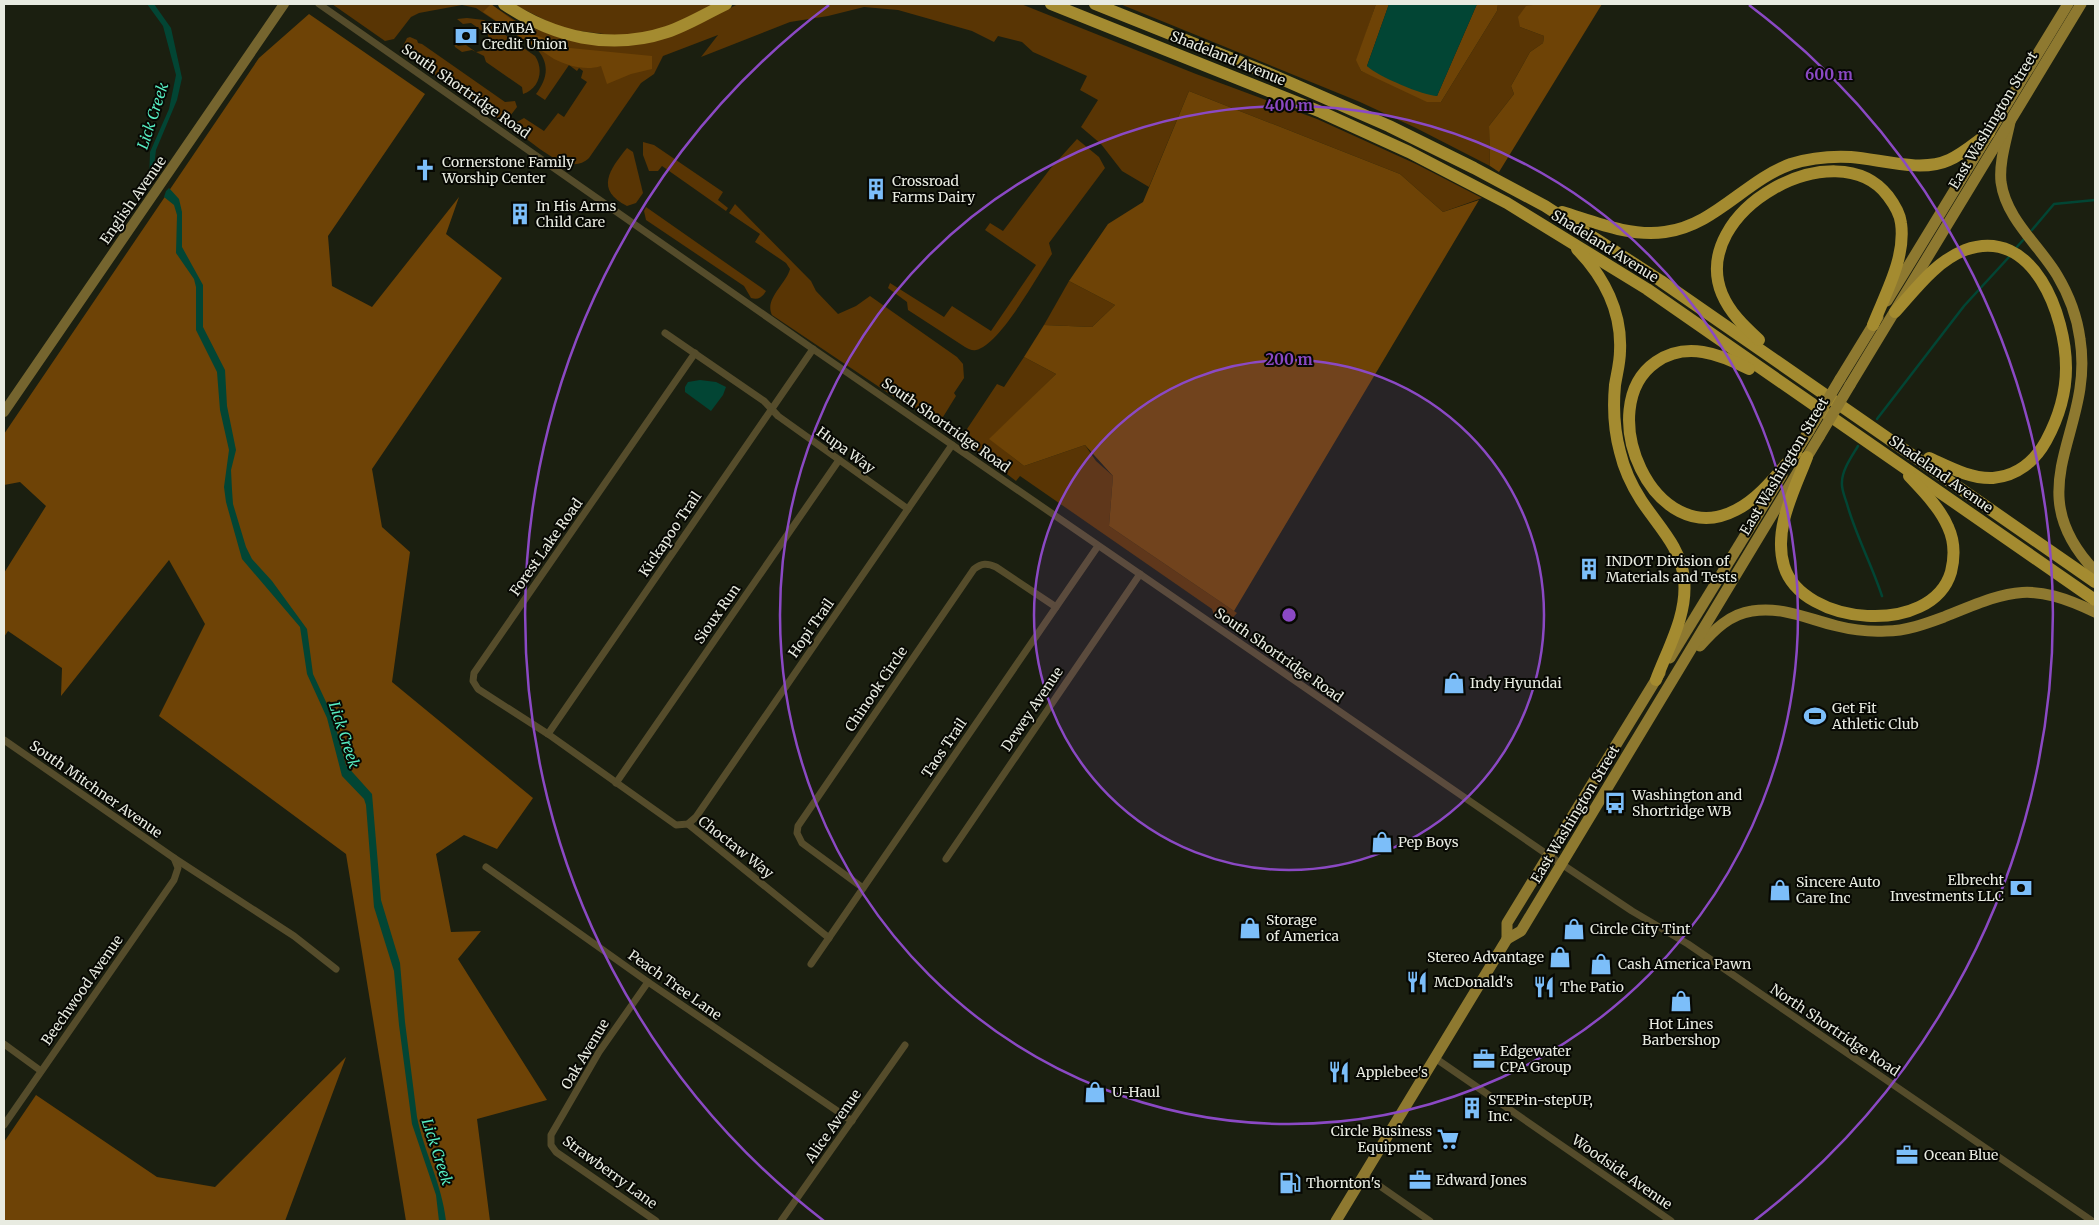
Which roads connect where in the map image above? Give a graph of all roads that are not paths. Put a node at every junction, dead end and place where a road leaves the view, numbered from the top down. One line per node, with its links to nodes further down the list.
1 (284, 4): 22 (street, English Avenue)
2 (319, 4): 16 (street, South Shortridge Road)
3 (504, 4): 4 (highway)
4 (726, 4)
5 (1051, 4): 12 (highway, Shadeland Avenue)
6 (1095, 4): 11 (highway, Shadeland Avenue)
7 (2068, 4): 10 (main road, East Washington Street)
8 (2080, 4): 9 (main road, East Washington Street)
9 (2010, 122): 13 (main road, East Washington Street); 30 (main road)
10 (1990, 132): 11 (highway); 14 (main road, East Washington Street)
11 (1545, 206): 18 (highway, Shadeland Avenue)
12 (1560, 234): 20 (highway, Shadeland Avenue); 37 (highway)
13 (1895, 312): 19 (main road, East Washington Street); 24 (highway)
14 (1873, 325): 18 (highway); 19 (main road, East Washington Street)
15 (665, 333): 17 (street)
16 (813, 349): 21 (street, Kickapoo Trail); 23 (street, South Shortridge Road)
17 (695, 353): 21 (street); 38 (street, Forest Lake Road)
18 (1792, 371): 24 (highway, Shadeland Avenue)
19 (1845, 382): 25 (main road, East Washington Street, bridge)
20 (1791, 391): 25 (highway); 26 (highway, Shadeland Avenue)
21 (771, 408): 27 (street, Hupa Way); 38 (street, Kickapoo Trail)
22 (4, 412)
23 (952, 444): 28 (street, Hopi Trail); 29 (street, South Shortridge Road)
24 (1899, 445): 32 (highway, Shadeland Avenue)
25 (1801, 455): 26 (highway); 36 (main road, East Washington Street); 37 (main road, East Washington Street)
26 (1894, 459): 33 (highway, Shadeland Avenue)
27 (839, 460): 28 (street, Hupa Way); 40 (street, Sioux Run)
28 (908, 510): 41 (street, Hopi Trail)
29 (1098, 546): 31 (street, South Shortridge Road); 34 (street, Taos Trail)
30 (2095, 571)
31 (1140, 574): 42 (street, South Shortridge Road); 44 (street, Dewey Avenue)
32 (2095, 582)
33 (2095, 600)
34 (1056, 607): 47 (street, Taos Trail); 47 (street, Chinook Circle)
35 (2095, 612): 36 (main road)
36 (1686, 660): 45 (main road, East Washington Street)
37 (1656, 680): 42 (main road, East Washington Street)
38 (548, 734): 40 (street, Choctaw Way)
39 (4, 740): 43 (street, South Mitchner Avenue)
40 (616, 783): 41 (street, Choctaw Way)
41 (688, 824): 48 (street, Choctaw Way)
42 (1548, 855): 45 (street, South Shortridge Road); 49 (main road, East Washington Street)
43 (174, 858): 51 (street, South Mitchner Avenue); 56 (street, Beechwood Avenue)
44 (946, 859)
45 (1562, 864): 49 (main road, East Washington Street); 67 (street, North Shortridge Road)
46 (486, 867): 52 (street, Peach Tree Lane)
47 (863, 888): 48 (street, Taos Trail)
48 (830, 938): 50 (street, Taos Trail)
49 (1507, 939): 55 (main road, East Washington Street)
50 (812, 964)
51 (336, 969)
52 (648, 982): 57 (street, Peach Tree Lane); 59 (street, Oak Avenue)
53 (4, 1044): 56 (street)
54 (905, 1045): 57 (street, Alice Avenue)
55 (1435, 1058): 60 (main road, East Washington Street); 61 (street, Woodside Avenue)
56 (41, 1071): 58 (street, Beechwood Avenue)
57 (852, 1122): 63 (street, Alice Avenue)
58 (4, 1125)
59 (551, 1142): 62 (street, Strawberry Lane)
60 (1364, 1176): 64 (main road, East Washington Street); 65 (street)
61 (1661, 1218): 66 (street, Woodside Avenue)
62 (656, 1221)
63 (781, 1221)
64 (1336, 1221)
65 (1430, 1221)
66 (1671, 1221)
67 (2092, 1221)

